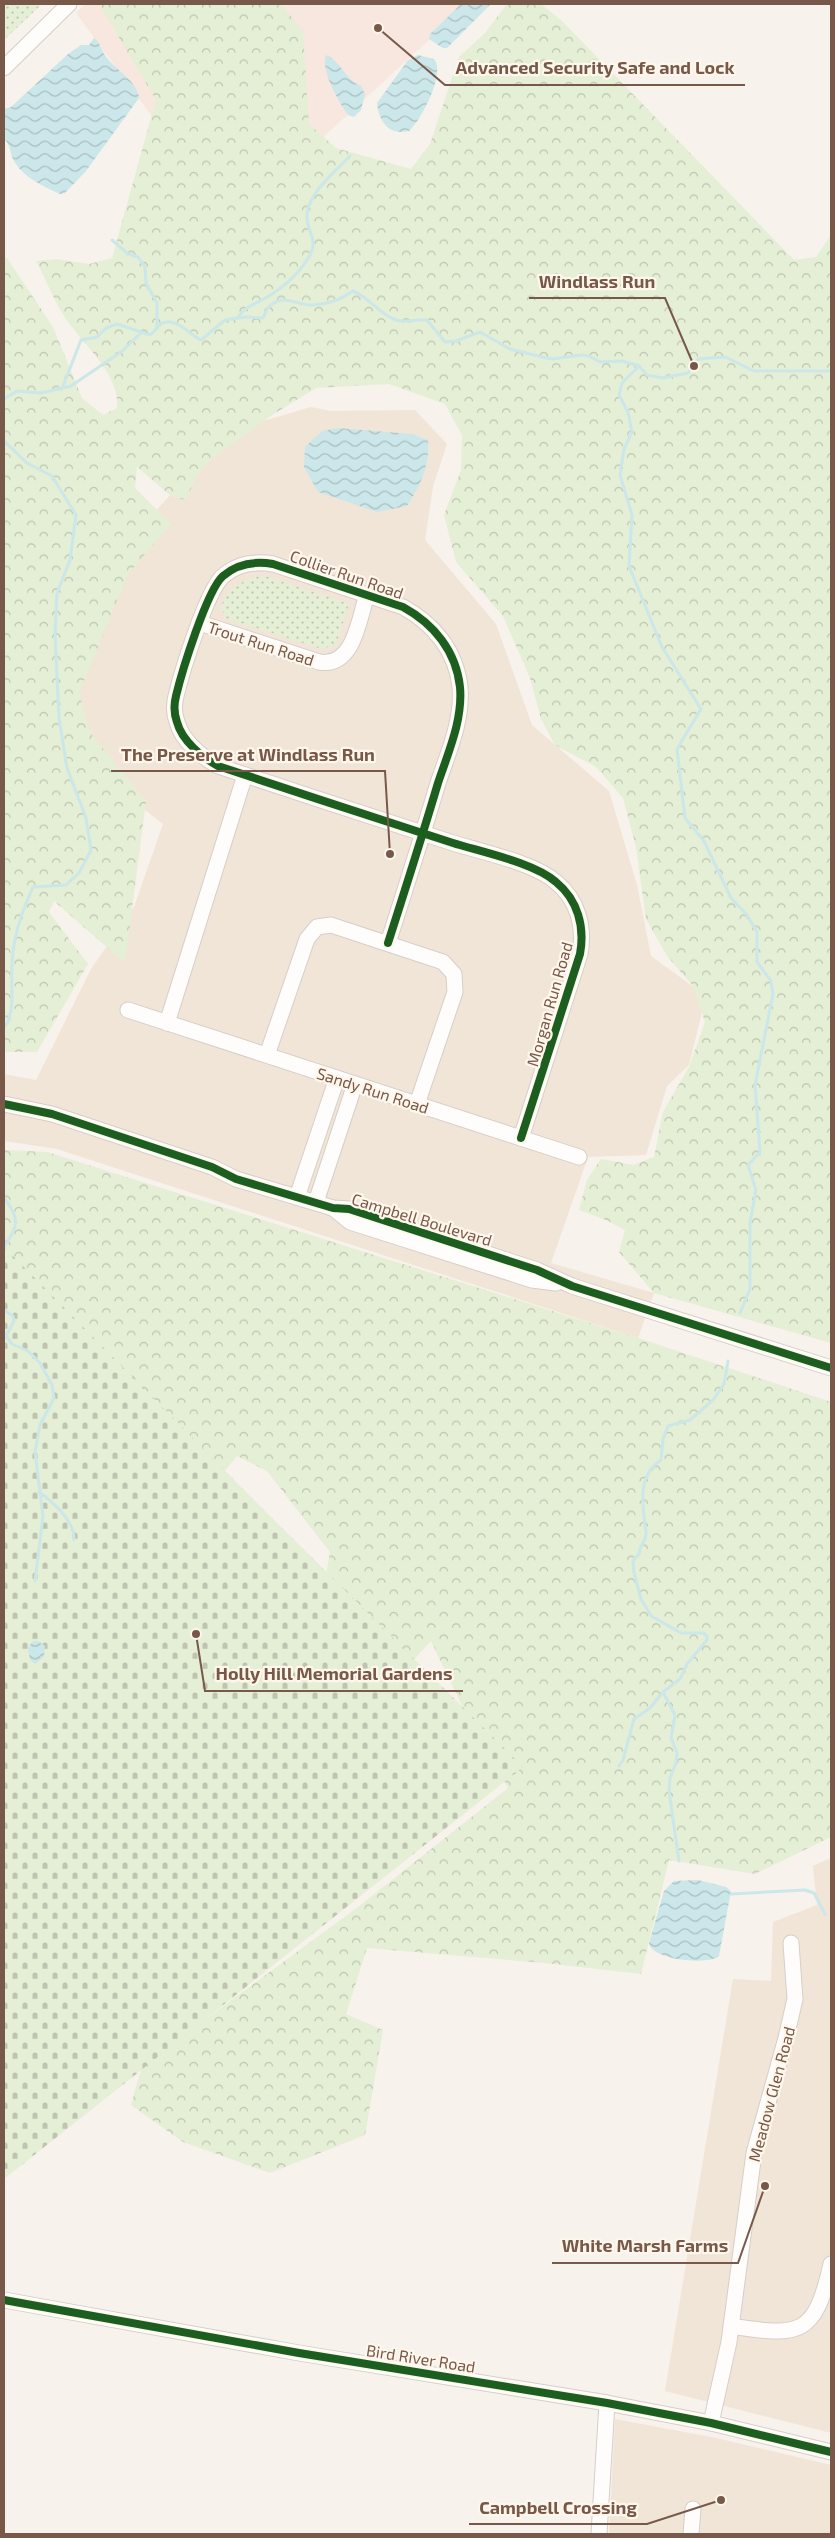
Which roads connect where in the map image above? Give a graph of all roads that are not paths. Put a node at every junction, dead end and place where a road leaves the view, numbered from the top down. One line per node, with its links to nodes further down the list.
1 (69, 4): 2 (street)
2 (4, 68)
3 (367, 594): 4 (street, Collier Run Road); 4 (street, Trout Run Road); 6 (street, Collier Run Road)
4 (200, 623): 5 (street, Collier Run Road)
5 (246, 775): 6 (street, Morgan Run Road); 9 (street)
6 (423, 833): 7 (street, Collier Run Road); 16 (street, Morgan Run Road)
7 (388, 943): 10 (street); 14 (street)
8 (128, 1010): 9 (street, Sandy Run Road)
9 (168, 1023): 10 (street, Sandy Run Road)
10 (267, 1055): 11 (street, Sandy Run Road)
11 (337, 1078): 12 (street, Sandy Run Road); 19 (street)
12 (355, 1084): 14 (street, Sandy Run Road); 20 (street)
13 (4, 1104): 18 (street, Campbell Boulevard)
14 (417, 1104): 16 (street, Sandy Run Road)
15 (4, 1115): 18 (street, Campbell Boulevard)
16 (520, 1138): 17 (street, Sandy Run Road)
17 (579, 1157)
18 (236, 1178): 19 (street, Campbell Boulevard)
19 (297, 1197): 20 (street, Campbell Boulevard)
20 (316, 1202): 21 (street, Campbell Boulevard)
21 (831, 1368)
22 (791, 1942): 25 (street, Meadow Glen Road)
23 (831, 2264): 25 (street)
24 (4, 2300): 26 (street, Bird River Road)
25 (731, 2326): 27 (street, Meadow Glen Road)
26 (607, 2403): 27 (street, Bird River Road); 30 (street)
27 (711, 2423): 28 (street, Bird River Road)
28 (831, 2452)
29 (693, 2509): 31 (street)
30 (599, 2534)
31 (691, 2534)

